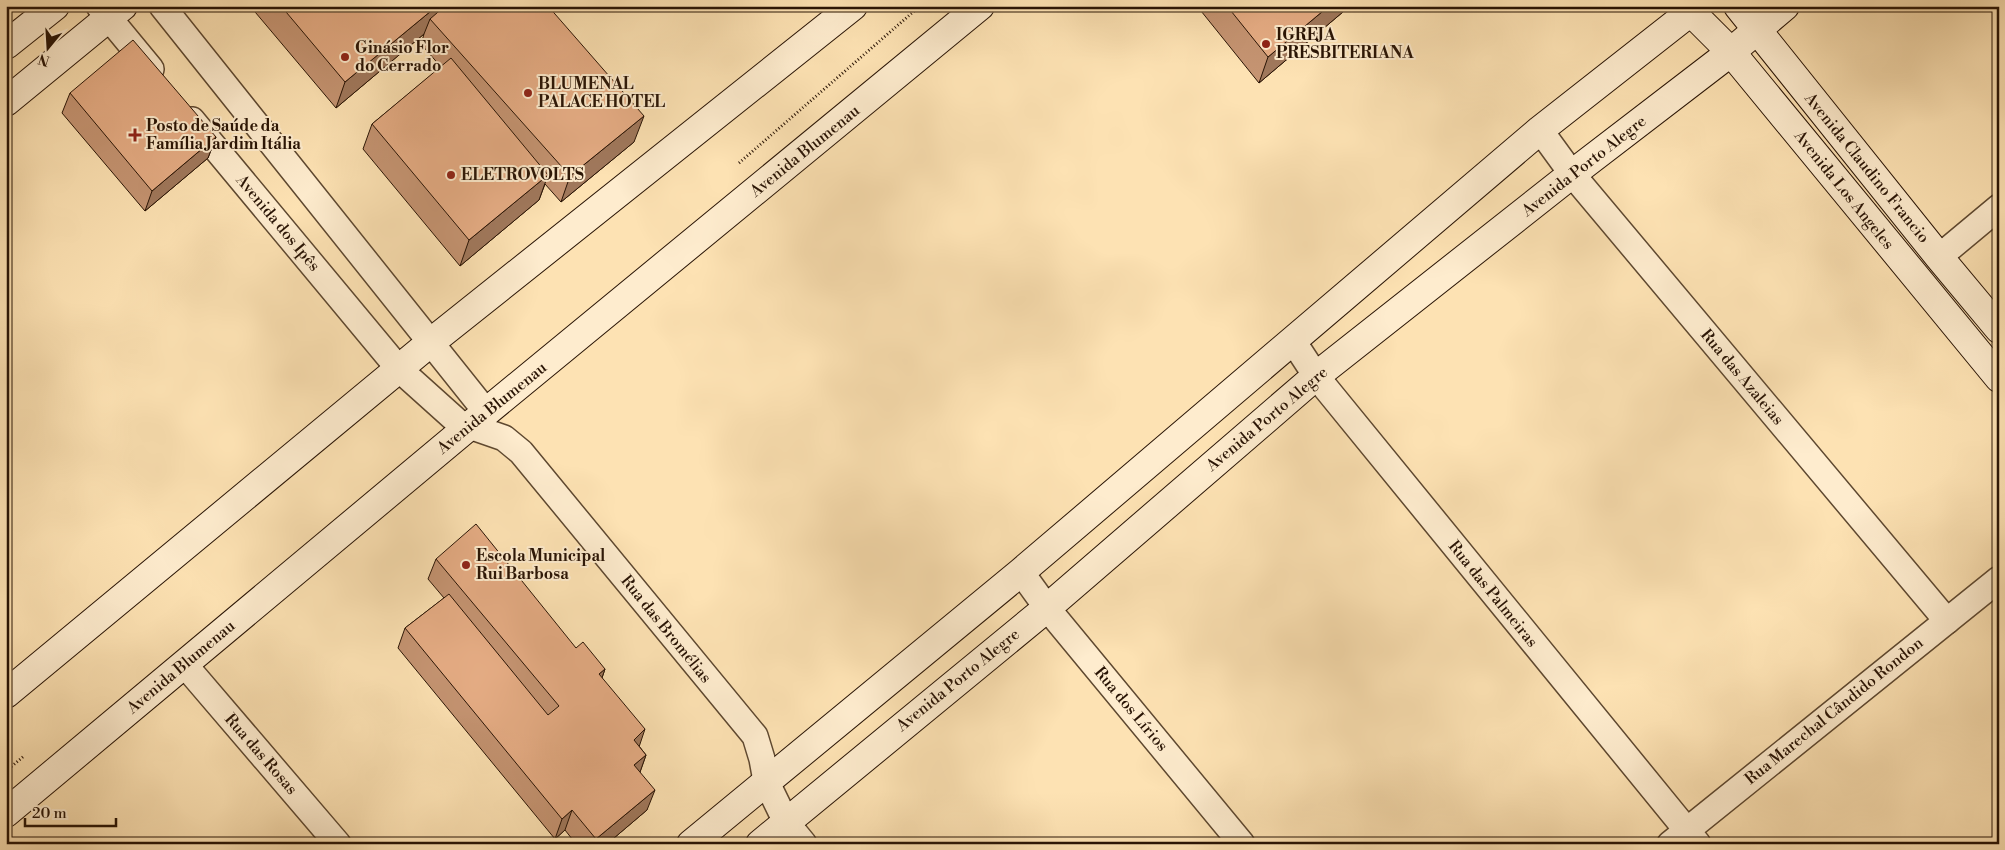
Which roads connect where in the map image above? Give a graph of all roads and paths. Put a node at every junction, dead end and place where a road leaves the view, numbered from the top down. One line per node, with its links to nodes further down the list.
1 (54, 6): 10 (street)
2 (162, 6): 19 (street)
3 (853, 6): 19 (street)
4 (980, 6): 23 (street, Avenida Blumenau)
5 (1738, 6): 9 (street, Avenida Claudino Francio)
6 (1785, 6): 9 (street, Avenida Porto Alegre)
7 (1691, 8): 11 (street, Avenida Los Angeles); 13 (street)
8 (110, 10): 12 (street); 20 (street, Avenida dos Ipês)
9 (1756, 30): 11 (street, Avenida Porto Alegre); 16 (street, Avenida Claudino Francio)
10 (6, 44)
11 (1731, 52): 14 (street, Avenida Porto Alegre); 22 (street, Avenida Los Angeles)
12 (6, 102)
13 (1540, 130): 14 (street, Rua das Azaleias); 18 (street)
14 (1572, 174): 21 (street, Avenida Porto Alegre); 27 (street, Rua das Azaleias)
15 (1999, 208): 16 (street)
16 (1939, 257): 17 (street, Avenida Claudino Francio)
17 (1999, 329)
18 (1293, 340): 21 (street, Rua das Palmeiras); 24 (street)
19 (430, 343): 20 (street); 23 (street)
20 (398, 369): 23 (street, Avenida dos Ipês); 29 (street)
21 (1316, 376): 26 (street, Avenida Porto Alegre); 33 (street, Rua das Palmeiras)
22 (1999, 378)
23 (478, 420): 28 (street, Avenida Blumenau); 30 (street, Rua das Bromélias)
24 (1021, 572): 26 (street, Rua dos Lírios); 30 (street)
25 (1999, 579): 27 (street, Rua Marechal Cândido Rondon)
26 (1047, 608): 32 (street, Avenida Porto Alegre); 38 (street, Rua dos Lírios)
27 (1947, 621): 33 (street, Rua Marechal Cândido Rondon)
28 (184, 664): 31 (street, Avenida Blumenau); 34 (street, Rua das Rosas)
29 (6, 694)
30 (766, 781): 32 (street, Rua das Bromélias); 35 (street)
31 (6, 813)
32 (786, 822): 36 (street, Avenida Porto Alegre); 37 (street, Rua das Bromélias)
33 (1685, 839)
34 (338, 844)
35 (691, 844)
36 (760, 844)
37 (804, 844)
38 (1242, 844)

